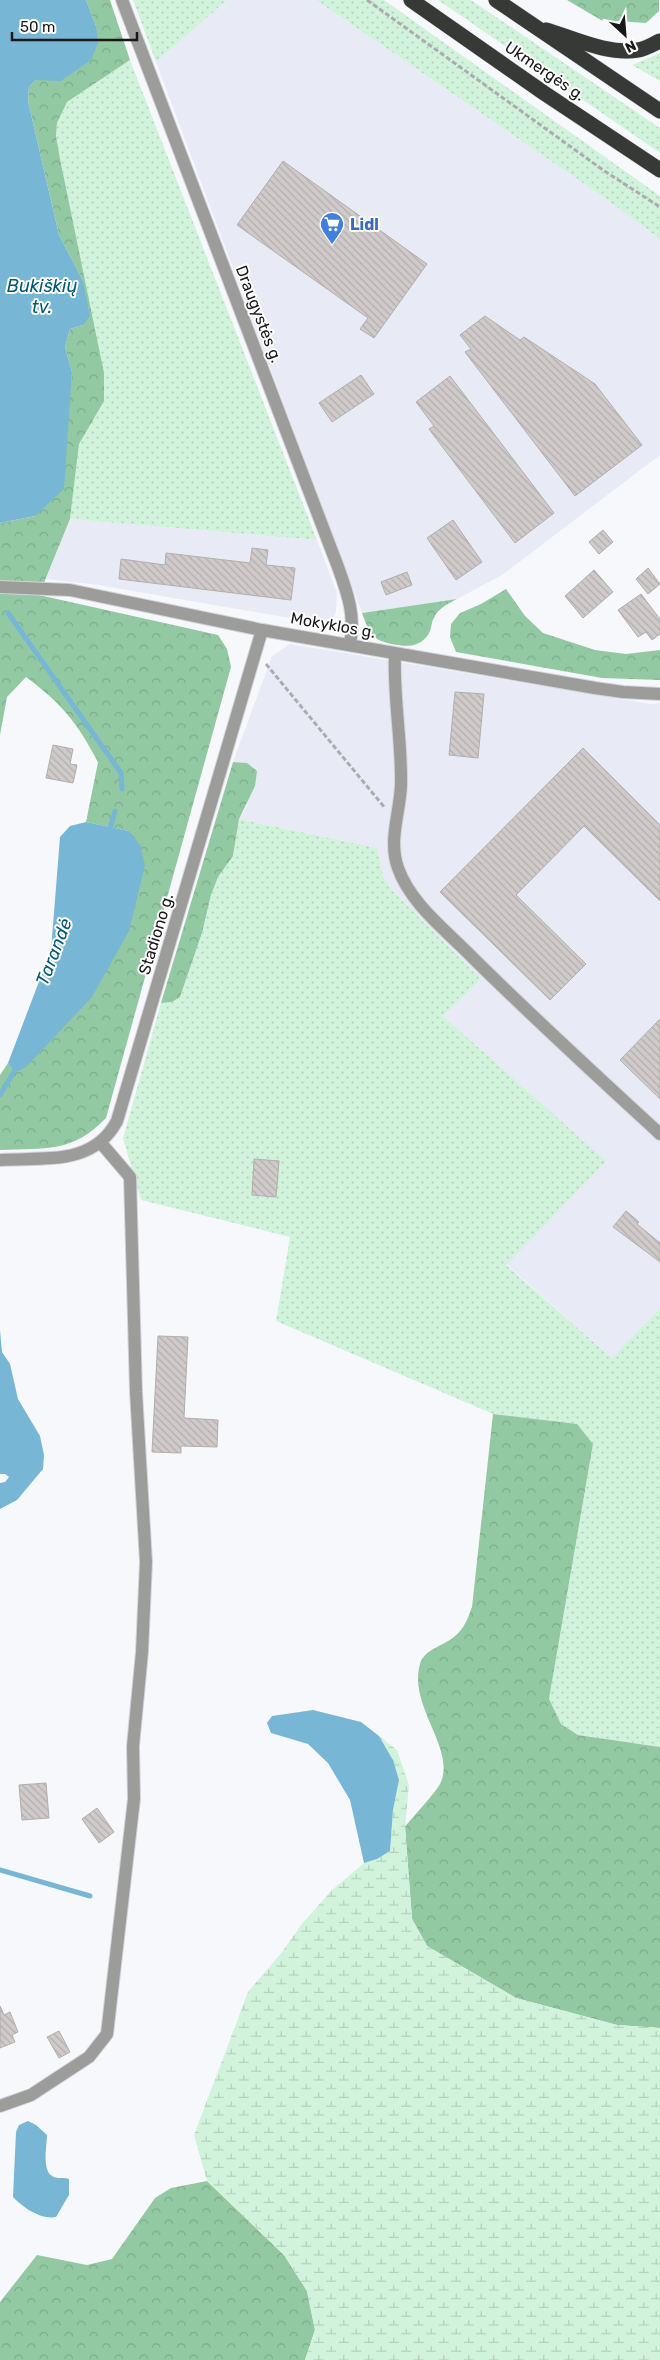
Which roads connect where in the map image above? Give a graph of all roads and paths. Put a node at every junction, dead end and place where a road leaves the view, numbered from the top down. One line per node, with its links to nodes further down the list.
1 (122, 0): 12 (street, Draugystės g.)
2 (367, 0): 9 (path)
3 (411, 0): 8 (highway, Ukmergės g.)
4 (496, 0): 5 (highway, Ukmergės g.)
5 (534, 27): 6 (highway); 7 (highway, Ukmergės g.)
6 (660, 41)
7 (660, 111)
8 (660, 170)
9 (660, 207)
10 (0, 587): 11 (street, Mokyklos g.)
11 (262, 630): 12 (street, Mokyklos g.); 13 (street, Stadiono g.)
12 (350, 643): 14 (street, Mokyklos g.)
13 (256, 652): 16 (path); 18 (street, Stadiono g.)
14 (395, 653): 15 (street, Mokyklos g.); 16 (street)
15 (660, 694)
16 (395, 820): 17 (street)
17 (660, 1134)
18 (101, 1143): 19 (street, Stadiono g.); 20 (street)
19 (0, 1160)
20 (0, 2106)

